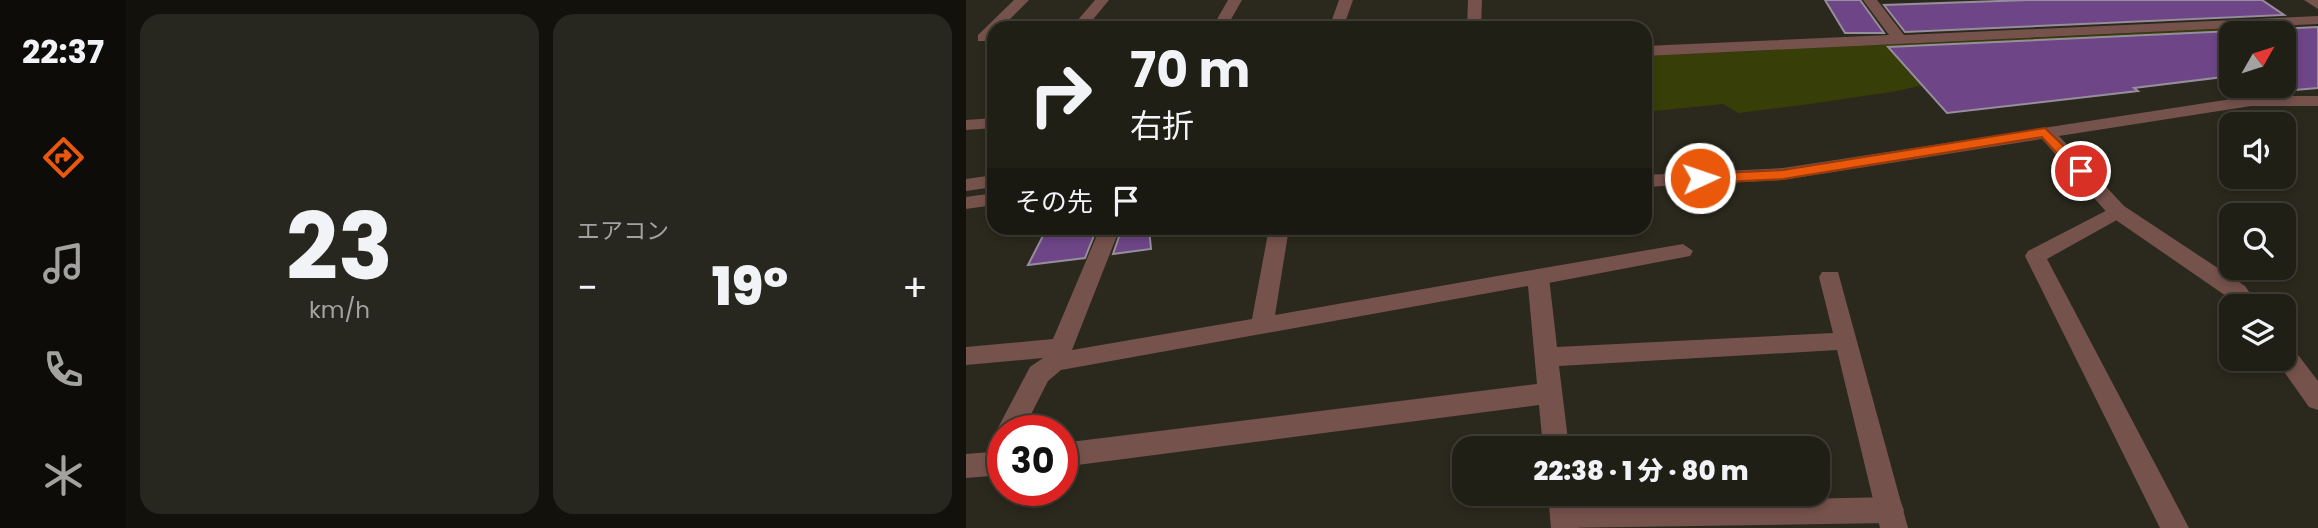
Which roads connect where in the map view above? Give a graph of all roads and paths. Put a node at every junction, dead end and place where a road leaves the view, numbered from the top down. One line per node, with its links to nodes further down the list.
1 (1022, 0): 10 (street)
2 (1102, 0): 11 (street)
3 (1235, 0): 12 (street)
4 (1346, 0): 13 (street)
5 (1475, 0): 14 (street)
6 (1870, 0): 15 (street)
7 (2311, 0): 8 (street)
8 (2318, 5)
9 (2318, 20): 15 (street)
10 (1000, 21)
11 (1084, 21)
12 (1223, 21)
13 (1338, 21)
14 (1474, 21)
15 (1899, 38): 16 (street)
16 (1652, 51)
17 (2318, 101): 20 (street)
18 (987, 124): 19 (street)
19 (967, 126)
20 (2045, 132): 21 (street); 26 (street)
21 (1652, 181)
22 (987, 182): 23 (street)
23 (966, 185)
24 (987, 200): 25 (street)
25 (966, 203)
26 (2117, 211): 32 (street); 48 (street)
27 (1107, 235): 35 (street)
28 (1278, 235): 33 (street)
29 (1683, 251): 30 (street)
30 (1538, 277): 33 (street); 37 (street)
31 (1830, 277): 34 (street)
32 (2239, 294)
33 (1262, 324): 35 (street)
34 (1845, 341): 37 (street); 47 (street)
35 (1058, 355): 36 (street); 41 (street)
36 (966, 356)
37 (1547, 357): 39 (street)
38 (2296, 370): 40 (street)
39 (1550, 393): 42 (street); 43 (street)
40 (2318, 400)
41 (1018, 415)
42 (1555, 436)
43 (1078, 453)
44 (987, 460): 45 (street)
45 (966, 466)
46 (1563, 513): 47 (street)
47 (1892, 519)
48 (2175, 528)

